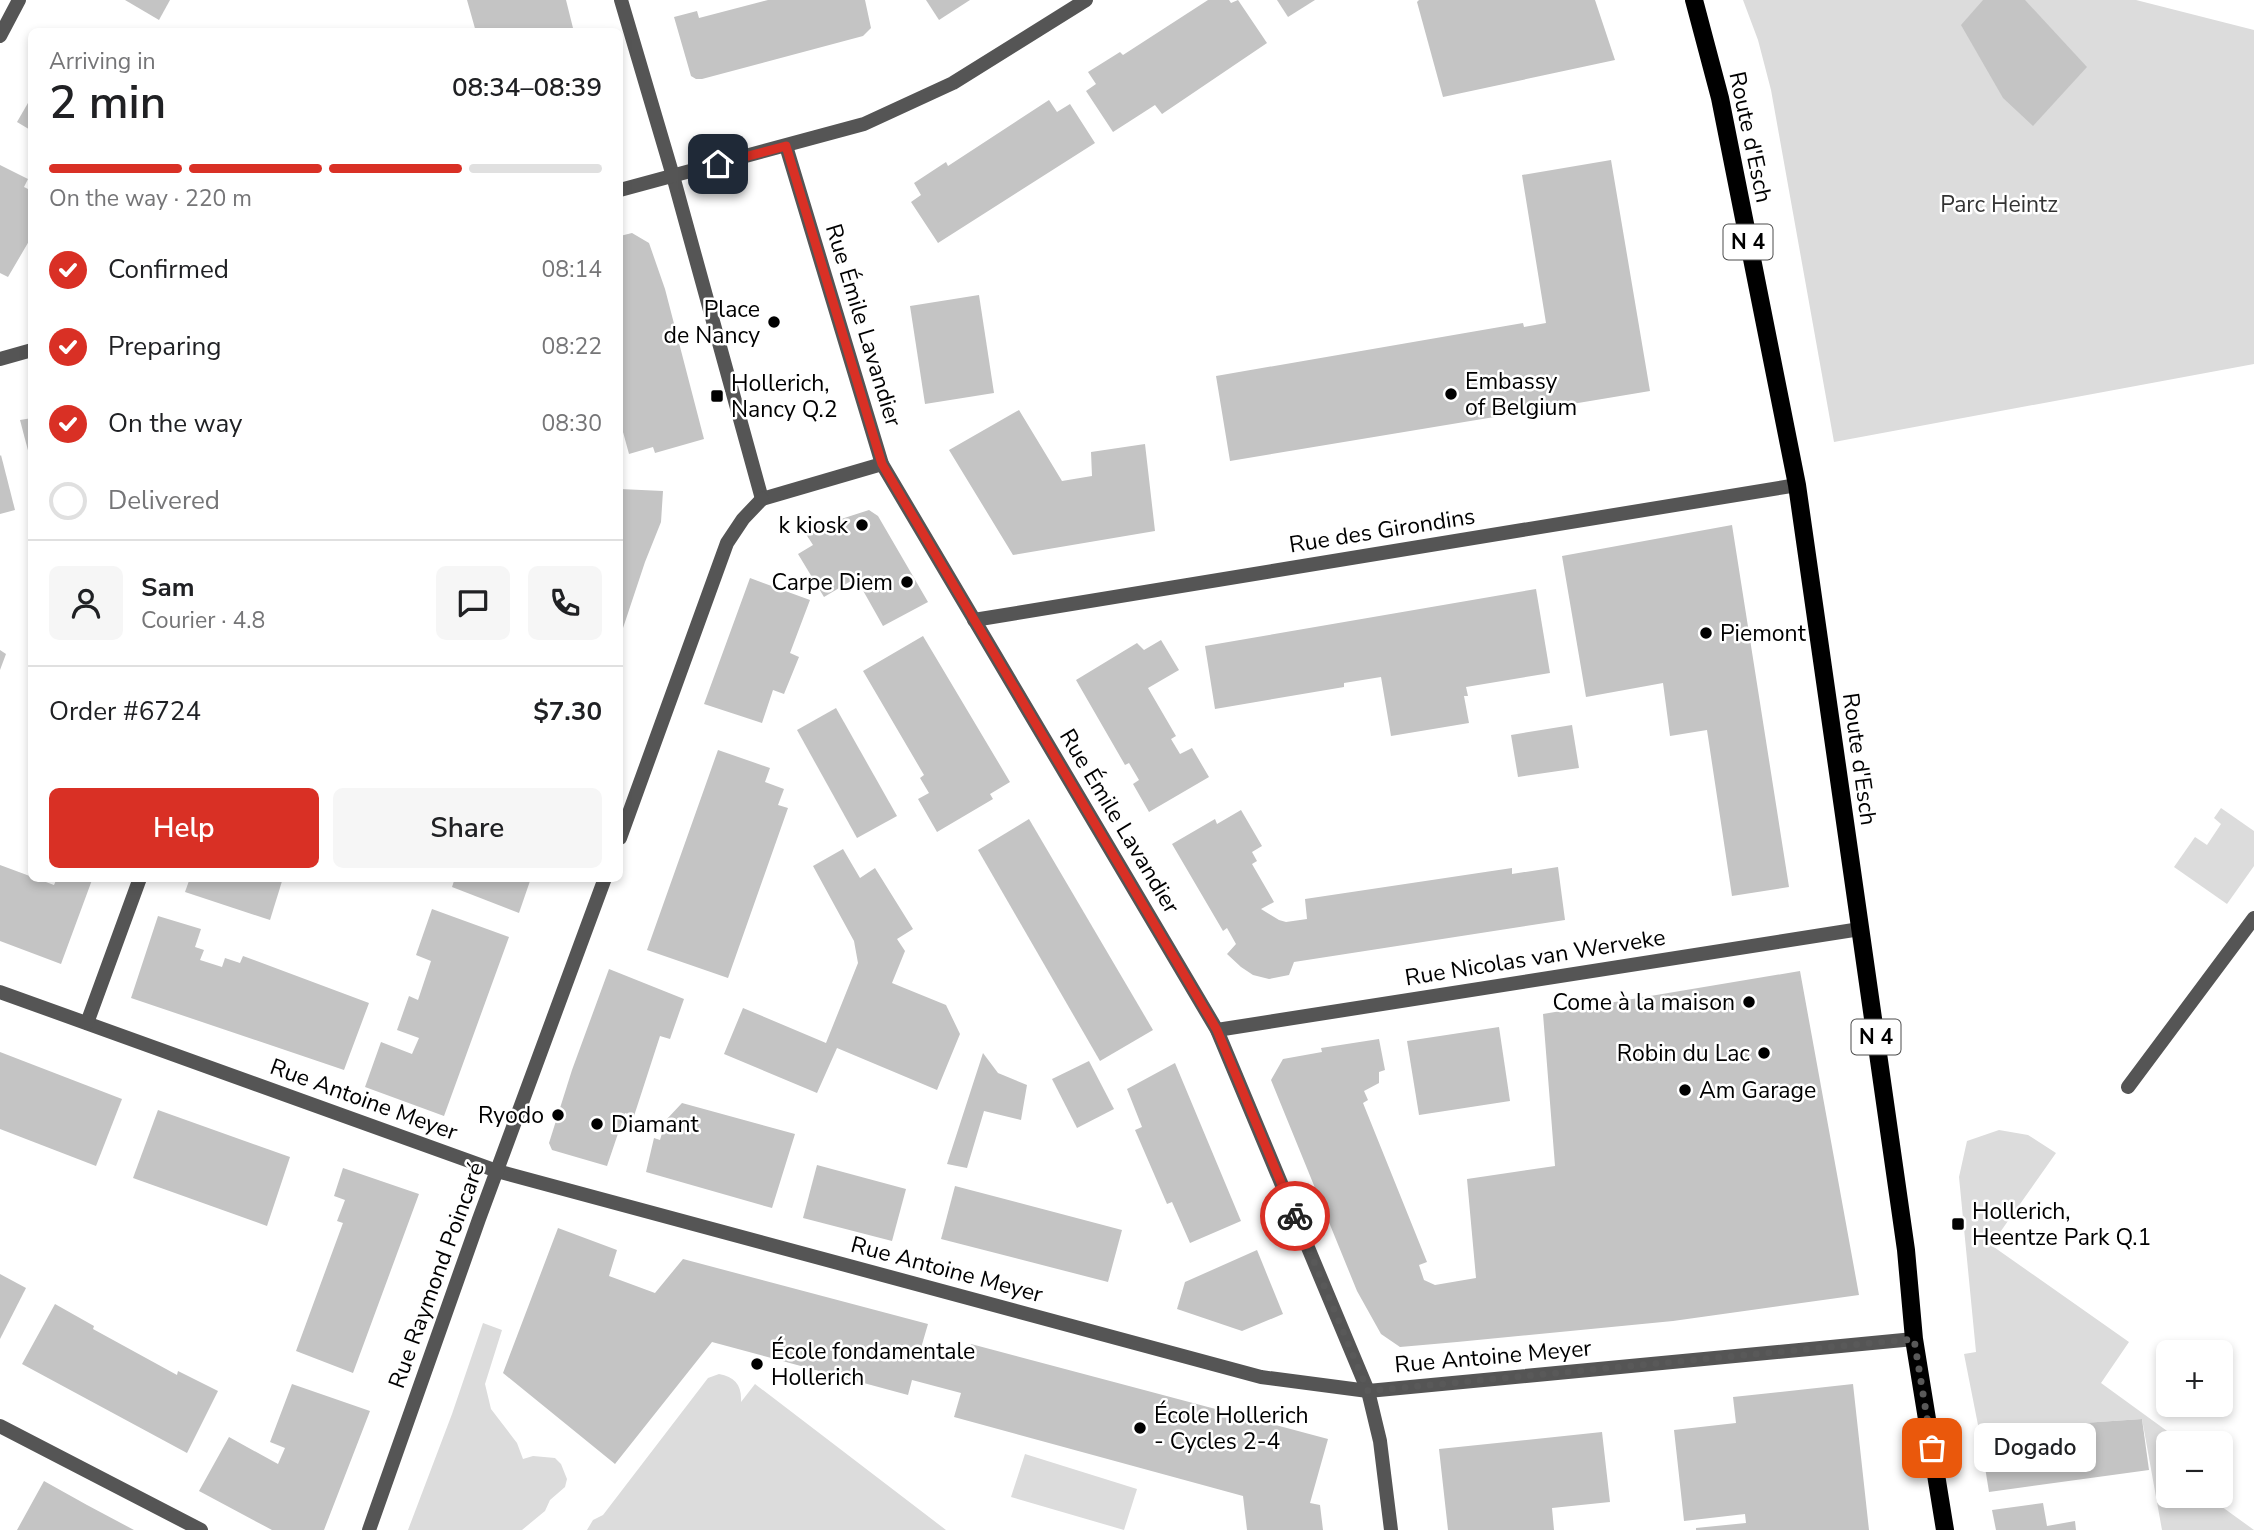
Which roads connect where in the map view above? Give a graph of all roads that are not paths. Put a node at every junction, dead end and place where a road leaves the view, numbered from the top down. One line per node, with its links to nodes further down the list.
1 (19, 0): 5 (street)
2 (621, 0): 7 (street)
3 (1086, 0): 6 (street)
4 (1693, 0): 12 (main road, Route d'Esch / N 4)
5 (0, 36)
6 (786, 146): 7 (street); 11 (street, Rue Émile Lavandier)
7 (673, 176): 8 (street); 13 (street)
8 (623, 189)
9 (28, 351): 10 (street)
10 (0, 359)
11 (882, 464): 13 (street); 14 (street, Rue Émile Lavandier)
12 (1797, 485): 14 (street, Rue des Girondins); 19 (main road, Route d'Esch / N 4)
13 (762, 499): 15 (street)
14 (974, 620): 22 (street, Rue Émile Lavandier)
15 (623, 830)
16 (139, 882): 21 (street)
17 (604, 882): 24 (street, Rue Raymond Poincaré)
18 (2254, 918): 23 (street)
19 (1860, 929): 22 (street, Rue Nicolas van Werveke); 25 (main road, Route d'Esch / N 4)
20 (0, 992): 21 (street, Rue Antoine Meyer)
21 (87, 1023): 24 (street, Rue Antoine Meyer)
22 (1217, 1030): 26 (street, Rue Émile Lavandier)
23 (2128, 1087)
24 (497, 1171): 26 (street, Rue Antoine Meyer); 29 (street, Rue Raymond Poincaré)
25 (1914, 1339): 26 (street, Rue Antoine Meyer); 31 (main road, Route d'Esch / N 4)
26 (1368, 1391): 30 (street, Rue Émile Lavandier)
27 (0, 1426): 28 (street)
28 (201, 1530)
29 (369, 1530)
30 (1391, 1530)
31 (1945, 1530)

